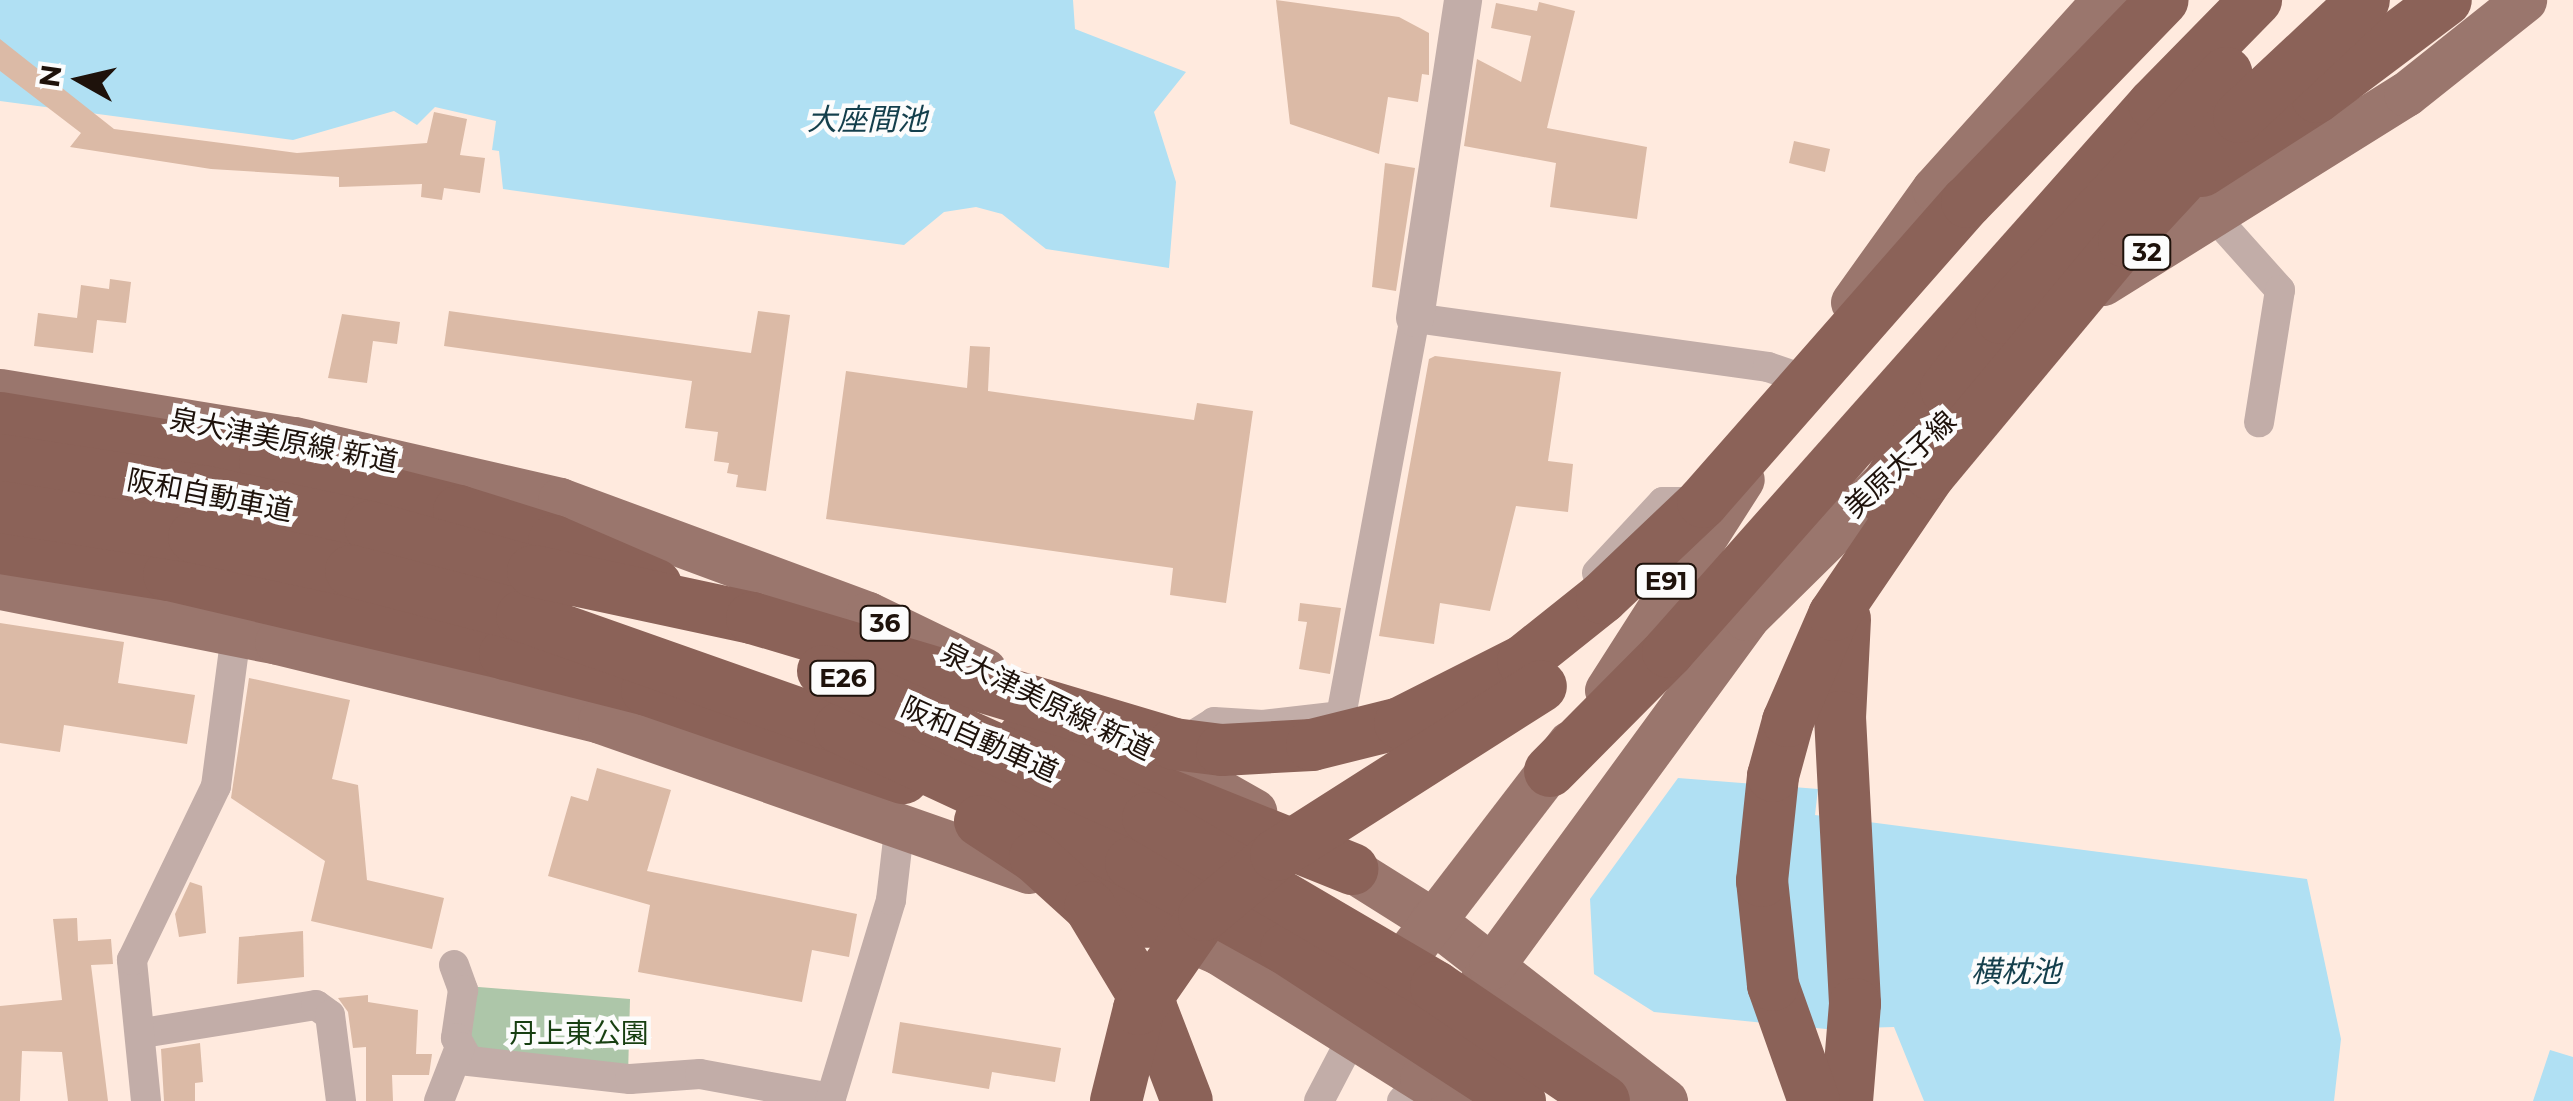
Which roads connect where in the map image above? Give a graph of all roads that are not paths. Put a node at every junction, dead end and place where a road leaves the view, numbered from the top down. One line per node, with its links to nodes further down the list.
1 (1462, 0): 11 (street)
2 (2104, 0): 12 (main road)
3 (2163, 0): 22 (highway, E91, bridge)
4 (2205, 0): 41 (highway, E91, bridge)
5 (2256, 0): 26 (highway)
6 (2299, 0): 48 (highway, bridge)
7 (2364, 0): 47 (highway, bridge)
8 (2446, 0): 20 (highway, bridge)
9 (2511, 4): 10 (main road, 美原太子線 / 32)
10 (2212, 214): 15 (street); 20 (main road, 美原太子線 / 32)
11 (1414, 318): 12 (street); 24 (street)
12 (1803, 379): 18 (main road)
13 (0, 391): 25 (main road, 泉大津美原線 新道 / 36)
14 (0, 418): 28 (highway)
15 (2259, 422)
16 (0, 460): 22 (highway, 阪和自動車道 / E26, bridge)
17 (0, 508): 22 (highway, 阪和自動車道 / E26, bridge)
18 (1716, 524): 24 (street); 26 (main road)
19 (0, 548): 30 (highway)
20 (1806, 552): 32 (main road, 美原太子線 / 32)
21 (0, 587): 23 (main road)
22 (528, 594): 42 (highway, bridge); 44 (highway, 阪和自動車道 / E26, bridge); 45 (highway, 阪和自動車道 / E26, bridge)
23 (236, 634): 27 (main road); 33 (street)
24 (1342, 716): 25 (street)
25 (1166, 758): 28 (main road, 泉大津美原線 新道 / 36)
26 (1550, 771): 29 (main road)
27 (900, 822): 30 (main road); 37 (street)
28 (1352, 869): 29 (main road, 泉大津美原線 新道 / 36)
29 (1432, 920): 32 (main road, 泉大津美原線 新道 / 36); 34 (main road)
30 (1148, 922): 34 (main road)
31 (454, 965): 35 (street)
32 (1491, 967): 36 (main road, 美原太子線 / 32); 46 (main road, 泉大津美原線 新道 / 36)
33 (143, 1033): 38 (street); 39 (street)
34 (1354, 1034): 36 (main road); 43 (street)
35 (460, 1046): 37 (street); 40 (street)
36 (1426, 1093)
37 (831, 1100)
38 (146, 1101)
39 (341, 1101)
40 (439, 1101)
41 (1116, 1101)
42 (1187, 1101)
43 (1319, 1101)
44 (1520, 1101)
45 (1604, 1101)
46 (1665, 1101)
47 (1814, 1101)
48 (1847, 1101)

